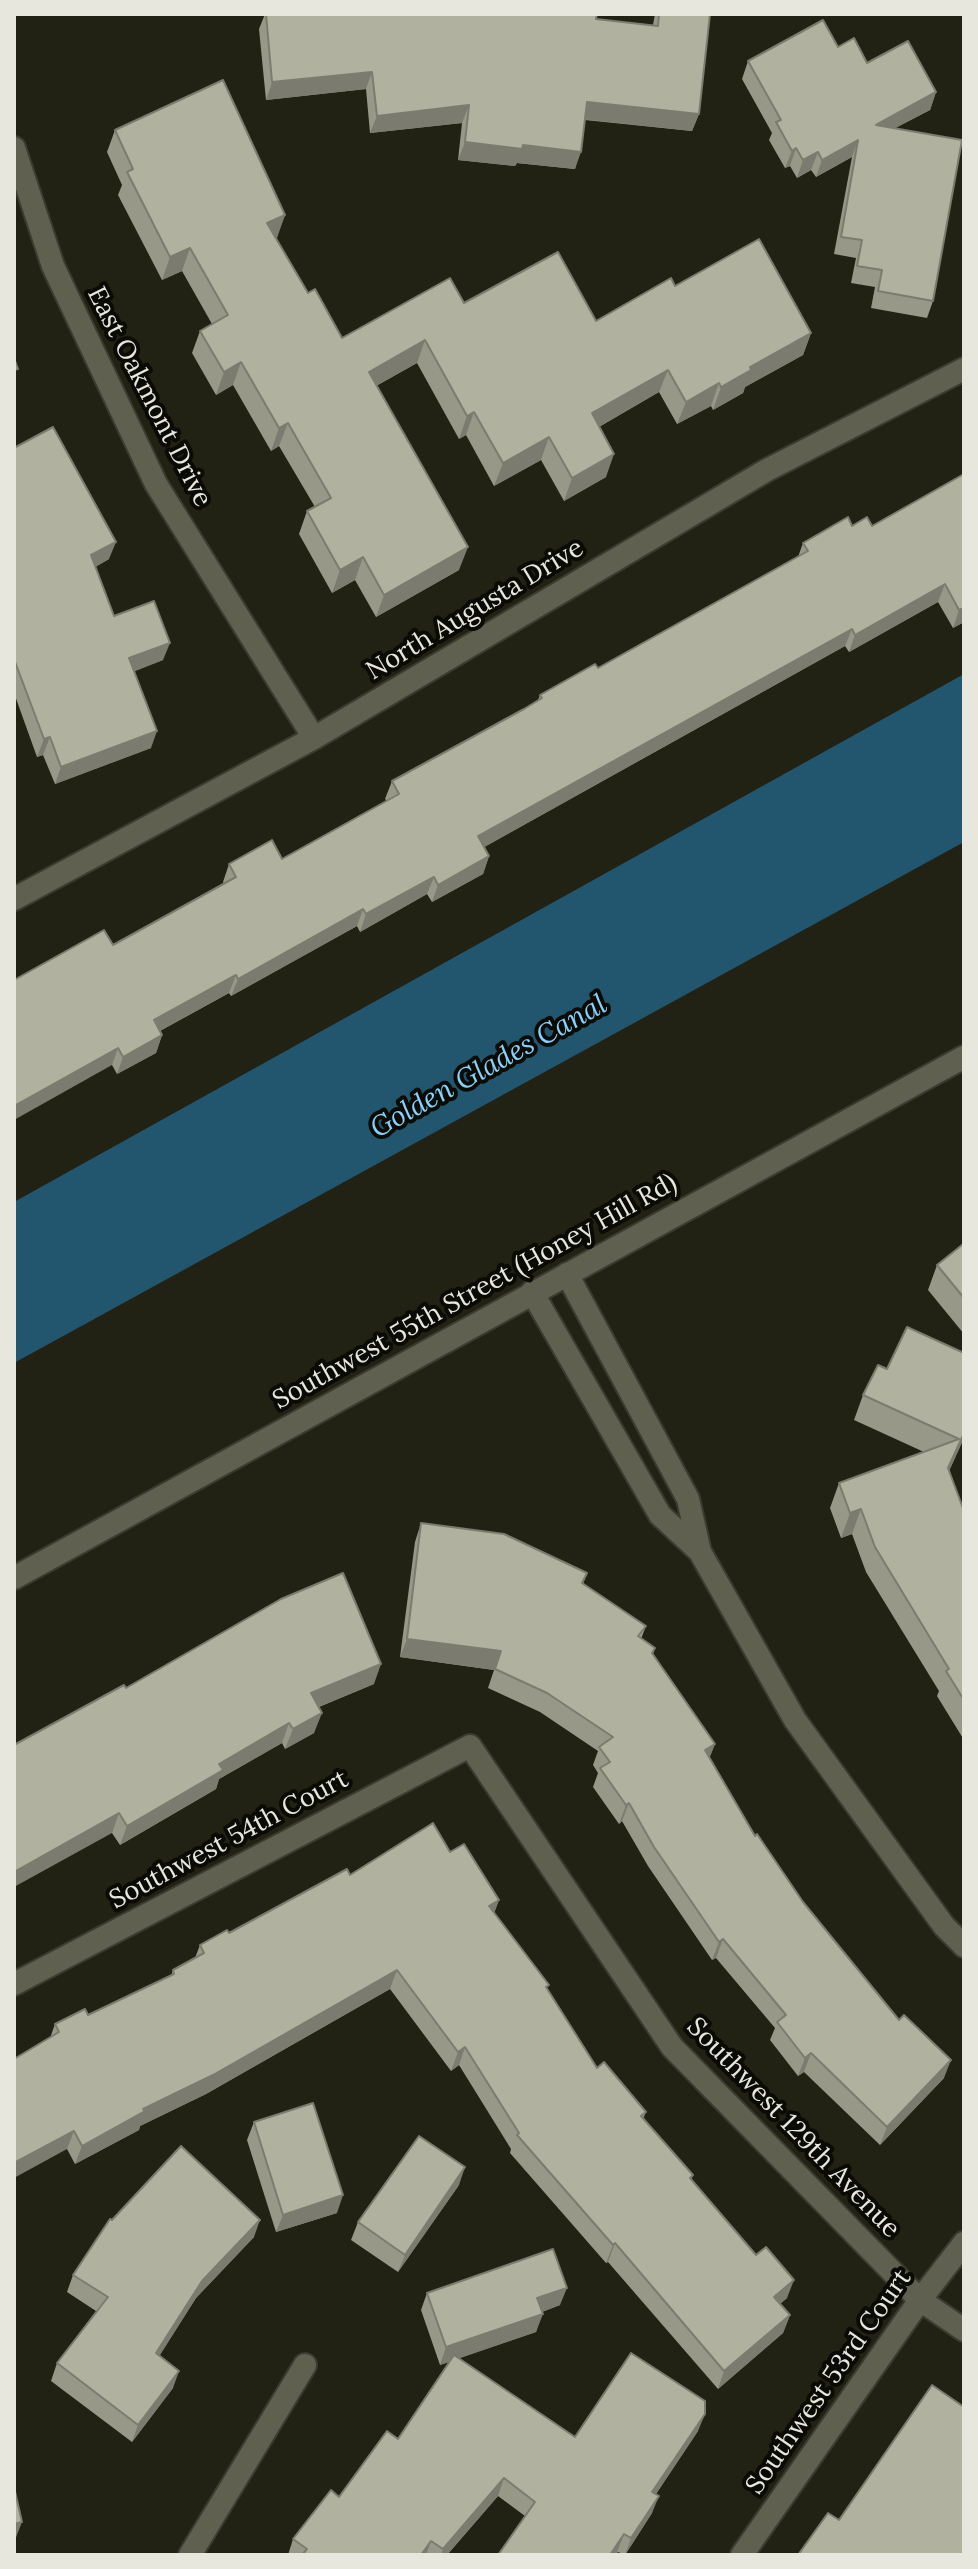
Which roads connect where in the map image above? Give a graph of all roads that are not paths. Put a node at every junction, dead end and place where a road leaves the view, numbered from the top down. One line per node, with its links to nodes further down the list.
1 (14, 148): 3 (street, East Oakmont Drive)
2 (964, 369): 3 (street, North Augusta Drive)
3 (314, 738): 4 (street, North Augusta Drive)
4 (14, 899)
5 (964, 1057): 6 (street, Southwest 55th Street (Honey Hill Rd))
6 (567, 1274): 7 (street, Southwest 55th Street (Honey Hill Rd)); 8 (street)
7 (532, 1292): 8 (street); 9 (street, Southwest 55th Street (Honey Hill Rd))
8 (700, 1552): 11 (street)
9 (14, 1578)
10 (470, 1746): 12 (street, Southwest 54th Court); 14 (street, Southwest 129th Avenue)
11 (964, 1946)
12 (14, 1984)
13 (964, 2243): 14 (street, Southwest 53rd Court)
14 (920, 2300): 15 (street, Southwest 129th Avenue); 18 (street, Southwest 53rd Court)
15 (964, 2330)
16 (305, 2365): 17 (street)
17 (190, 2555)
18 (742, 2555)

